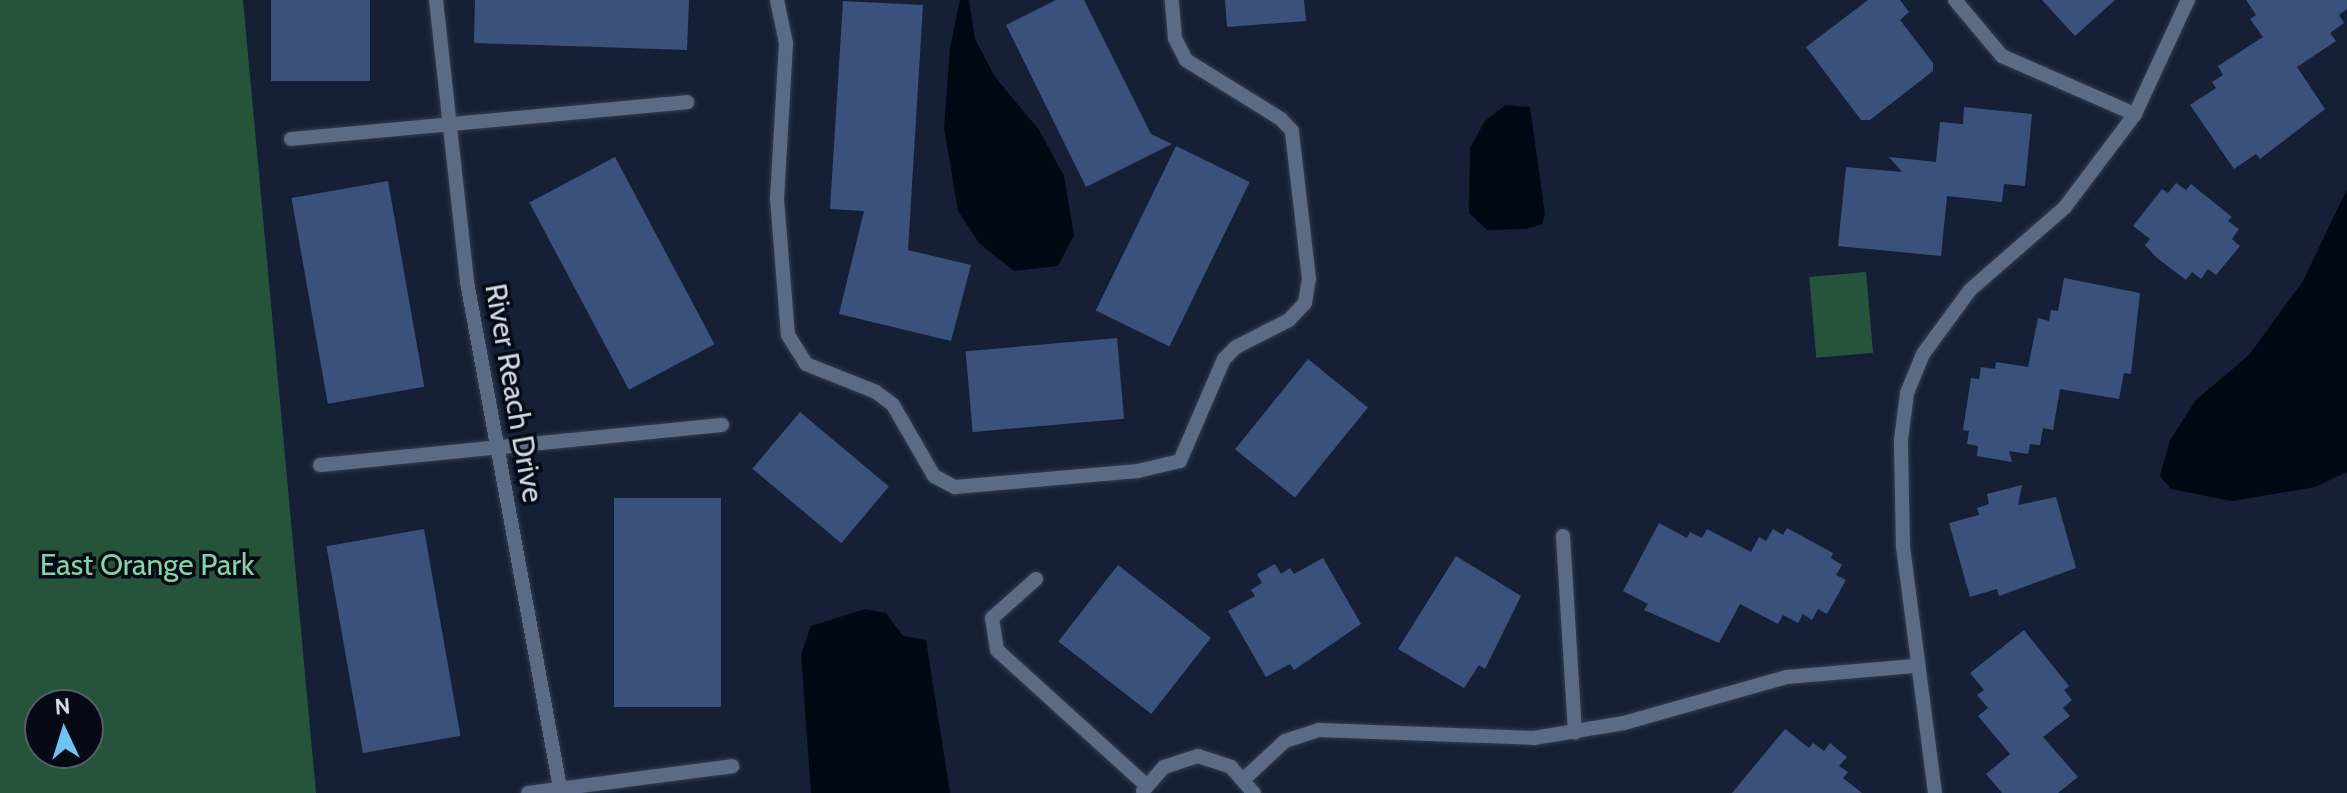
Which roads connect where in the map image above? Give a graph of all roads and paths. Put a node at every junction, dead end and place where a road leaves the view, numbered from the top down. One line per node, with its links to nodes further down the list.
1 (436, 0): 8 (lane, River Reach Drive)
2 (777, 0): 3 (lane)
3 (1172, 0)
4 (1955, 0): 7 (lane)
5 (2188, 0): 7 (lane)
6 (687, 102): 8 (lane)
7 (2135, 114): 15 (lane)
8 (446, 124): 9 (lane); 11 (lane, River Reach Drive)
9 (291, 139)
10 (722, 425): 11 (lane)
11 (497, 447): 12 (lane); 19 (lane, River Reach Drive)
12 (320, 465)
13 (1563, 536): 16 (lane)
14 (1036, 579): 20 (lane)
15 (1915, 666): 16 (lane); 23 (lane)
16 (1575, 733): 18 (lane)
17 (732, 766): 19 (lane)
18 (1244, 779): 20 (lane); 22 (lane)
19 (561, 789): 21 (lane)
20 (1144, 789)
21 (528, 793)
22 (1254, 793)
23 (1935, 793)

